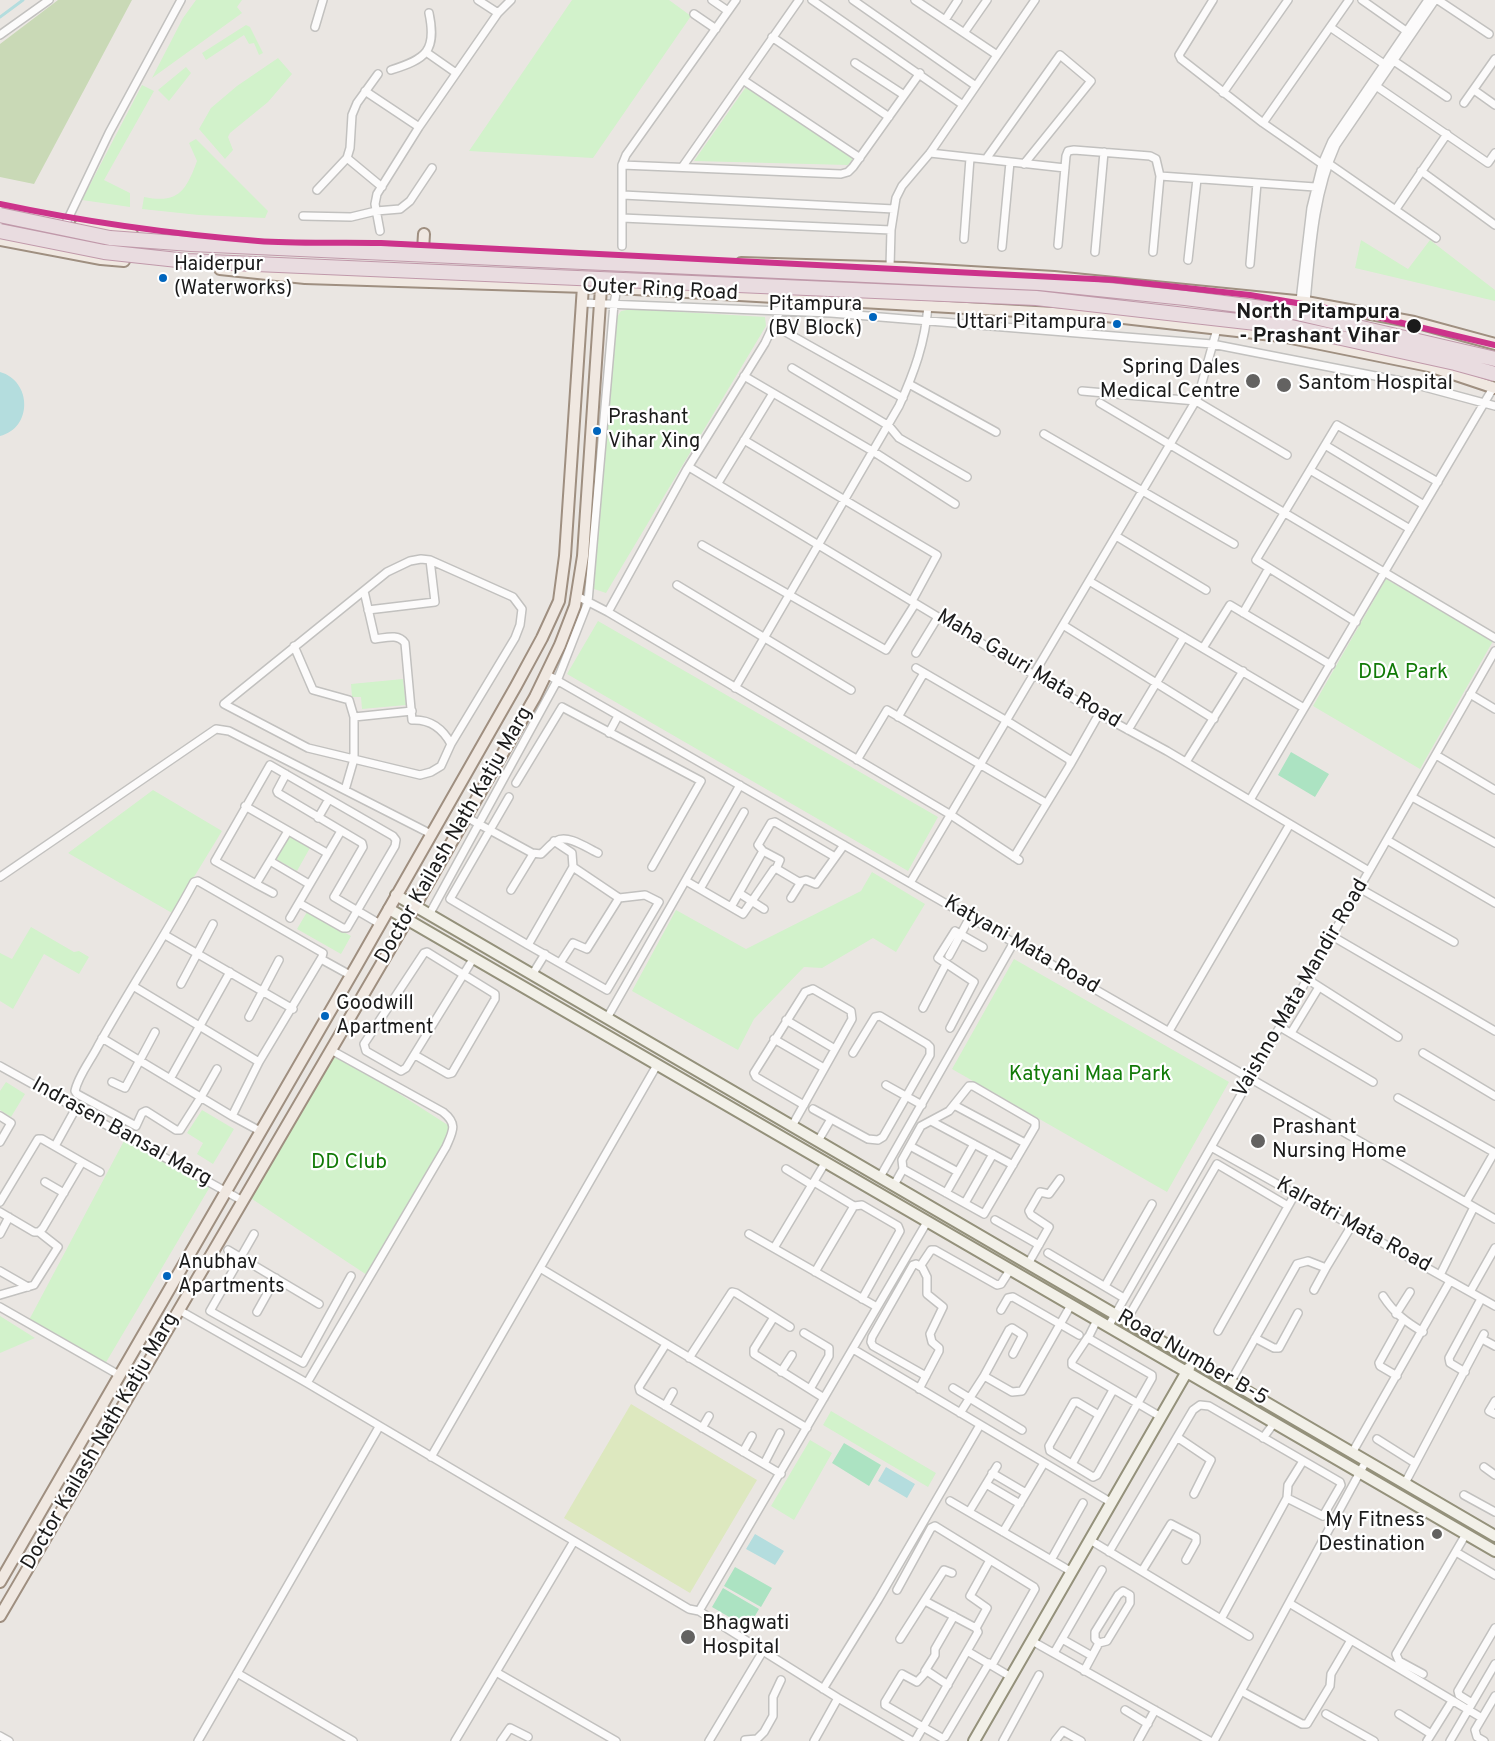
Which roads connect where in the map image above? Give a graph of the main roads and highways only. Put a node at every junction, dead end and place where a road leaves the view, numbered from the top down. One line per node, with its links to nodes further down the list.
1 (0, 210): 6 (main road, Outer Ring Road)
2 (0, 215): 18 (highway, Outer Ring Road, bridge)
3 (0, 231): 19 (highway, Outer Ring Road, bridge)
4 (424, 234): 7 (main road)
5 (0, 240): 9 (main road, Outer Ring Road)
6 (406, 249): 7 (main road, Outer Ring Road); 9 (main road)
7 (423, 250): 8 (main road, Outer Ring Road)
8 (770, 264): 12 (main road, Outer Ring Road); 13 (main road)
9 (405, 280): 10 (main road, Outer Ring Road)
10 (583, 286): 11 (main road, Outer Ring Road); 20 (main road, Doctor Kailash Nath Katju Marg)
11 (601, 288): 13 (main road, Outer Ring Road); 21 (main road, Doctor Kailash Nath Katju Marg)
12 (1174, 289): 14 (main road, Outer Ring Road); 15 (main road)
13 (767, 296): 15 (main road, Outer Ring Road)
14 (1389, 318): 16 (main road, Outer Ring Road); 17 (main road)
15 (1169, 323): 17 (main road, Outer Ring Road)
16 (1495, 344)
17 (1379, 356): 19 (main road, Outer Ring Road)
18 (1495, 359)
19 (1494, 383)
20 (569, 494): 21 (main road); 22 (main road, Doctor Kailash Nath Katju Marg)
21 (587, 496): 23 (main road, Doctor Kailash Nath Katju Marg)
22 (0, 1582)
23 (0, 1616)

